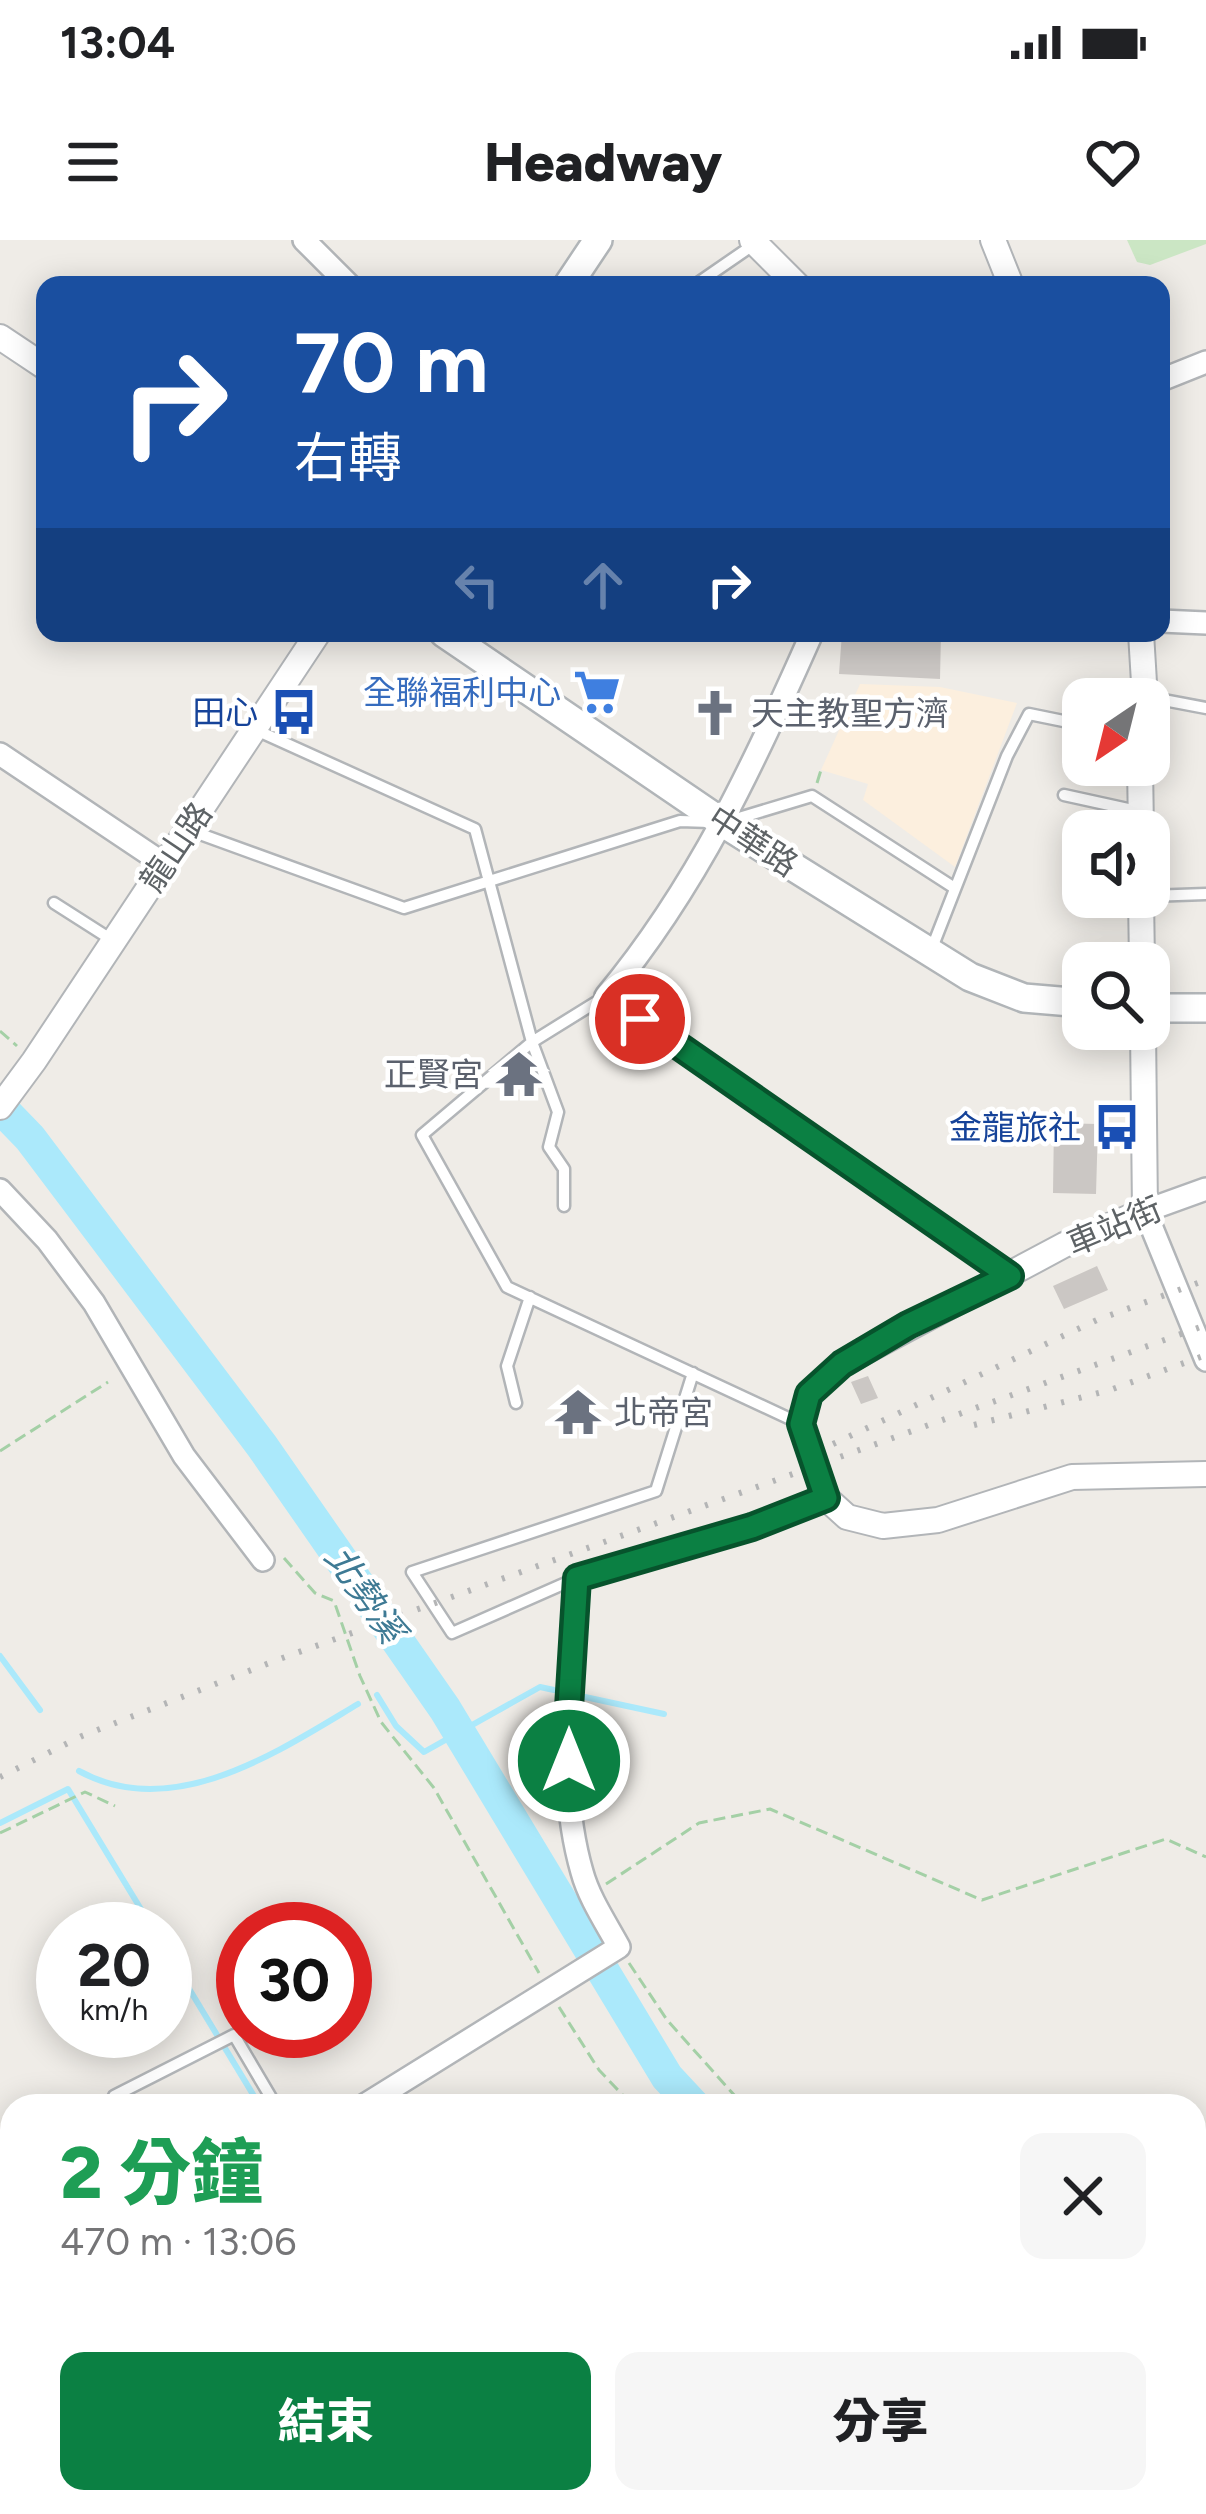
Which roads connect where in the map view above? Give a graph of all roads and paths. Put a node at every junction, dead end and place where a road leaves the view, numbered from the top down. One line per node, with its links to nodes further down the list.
1 (304, 240): 5 (street)
2 (598, 240): 6 (main road)
3 (993, 240): 9 (street)
4 (754, 242): 7 (lane); 8 (street)
5 (340, 276)
6 (574, 276)
7 (707, 276)
8 (788, 276)
9 (1007, 276)
10 (0, 337): 11 (street)
11 (36, 361)
12 (1206, 362): 13 (street)
13 (1170, 376)
14 (1170, 621): 15 (street)
15 (1206, 623)
16 (312, 642): 24 (street, 龍山路)
17 (457, 642): 28 (main road, 中華路)
18 (808, 642): 28 (street)
19 (1142, 642): 20 (street)
20 (1144, 678)
21 (1170, 703): 22 (lane)
22 (1206, 709)
23 (1062, 721): 32 (lane)
24 (254, 729): 29 (street, 龍山路); 31 (lane)
25 (0, 754): 30 (street)
26 (1064, 795): 27 (lane)
27 (1106, 810)
28 (723, 823): 31 (lane); 32 (lane); 37 (main road, 中華路); 38 (street)
29 (189, 830): 30 (street, 龍山路); 31 (lane)
30 (164, 864): 36 (street, 龍山路)
31 (487, 882): 43 (lane)
32 (953, 887): 37 (lane)
33 (1206, 894): 34 (lane)
34 (1170, 896)
35 (54, 903): 36 (lane)
36 (112, 940): 45 (street, 龍山路)
37 (930, 953): 39 (main road, 中華路)
38 (606, 996): 43 (lane); 51 (street)
39 (1062, 1001)
40 (1170, 1008): 41 (main road)
41 (1206, 1008)
42 (0, 1031): 45 (path)
43 (532, 1042): 49 (lane); 52 (lane)
44 (1143, 1050): 50 (street)
45 (27, 1055): 46 (street, 龍山路)
46 (0, 1107)
47 (1206, 1189): 50 (street, 車站街)
48 (0, 1190): 61 (street)
49 (564, 1206)
50 (1145, 1211): 51 (street, 車站街); 53 (street)
51 (1010, 1276): 57 (street, 車站街)
52 (530, 1297): 54 (lane); 56 (lane)
53 (1206, 1360)
54 (693, 1373): 57 (lane); 62 (lane)
55 (108, 1382): 58 (path)
56 (516, 1403)
57 (801, 1424): 60 (street)
58 (0, 1451)
59 (1206, 1474): 60 (street)
60 (826, 1498): 62 (street)
61 (273, 1559): 68 (path)
62 (577, 1578): 66 (street)
63 (115, 1806): 64 (path)
64 (0, 1833)
65 (1206, 1857): 66 (path)
66 (591, 1894): 67 (street)
67 (619, 1947): 68 (street); 73 (path)
68 (549, 1990): 71 (street); 72 (path)
69 (118, 2094): 70 (lane)
70 (269, 2094)
71 (382, 2094)
72 (622, 2094)
73 (733, 2094)

